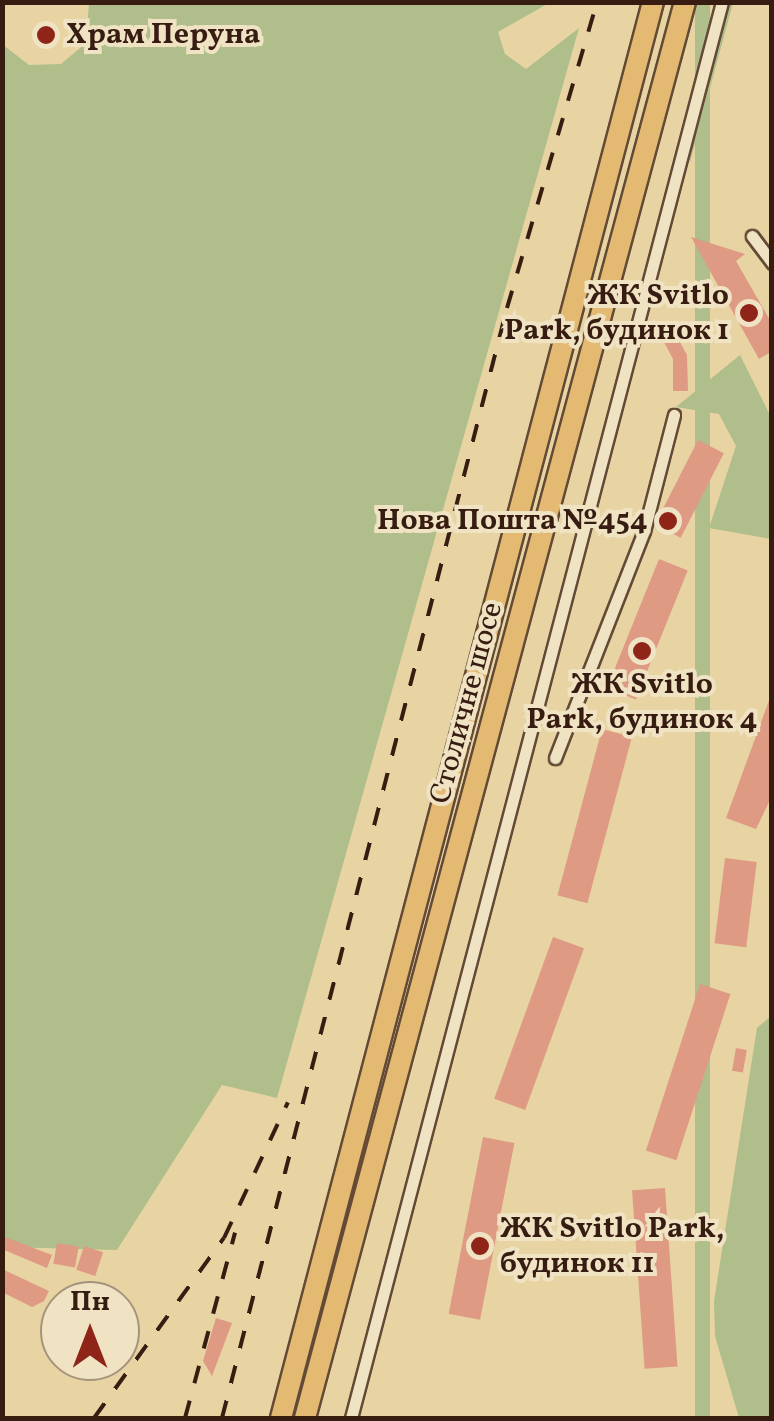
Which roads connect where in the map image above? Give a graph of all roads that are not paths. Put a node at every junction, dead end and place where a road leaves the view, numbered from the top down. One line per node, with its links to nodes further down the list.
1 (653, 2): 8 (highway, Столичне шосе)
2 (685, 2): 9 (highway, Столичне шосе)
3 (722, 2): 10 (street)
4 (752, 236): 5 (street)
5 (772, 263)
6 (674, 415): 7 (street)
7 (555, 758)
8 (280, 1418)
9 (305, 1418)
10 (351, 1418)

